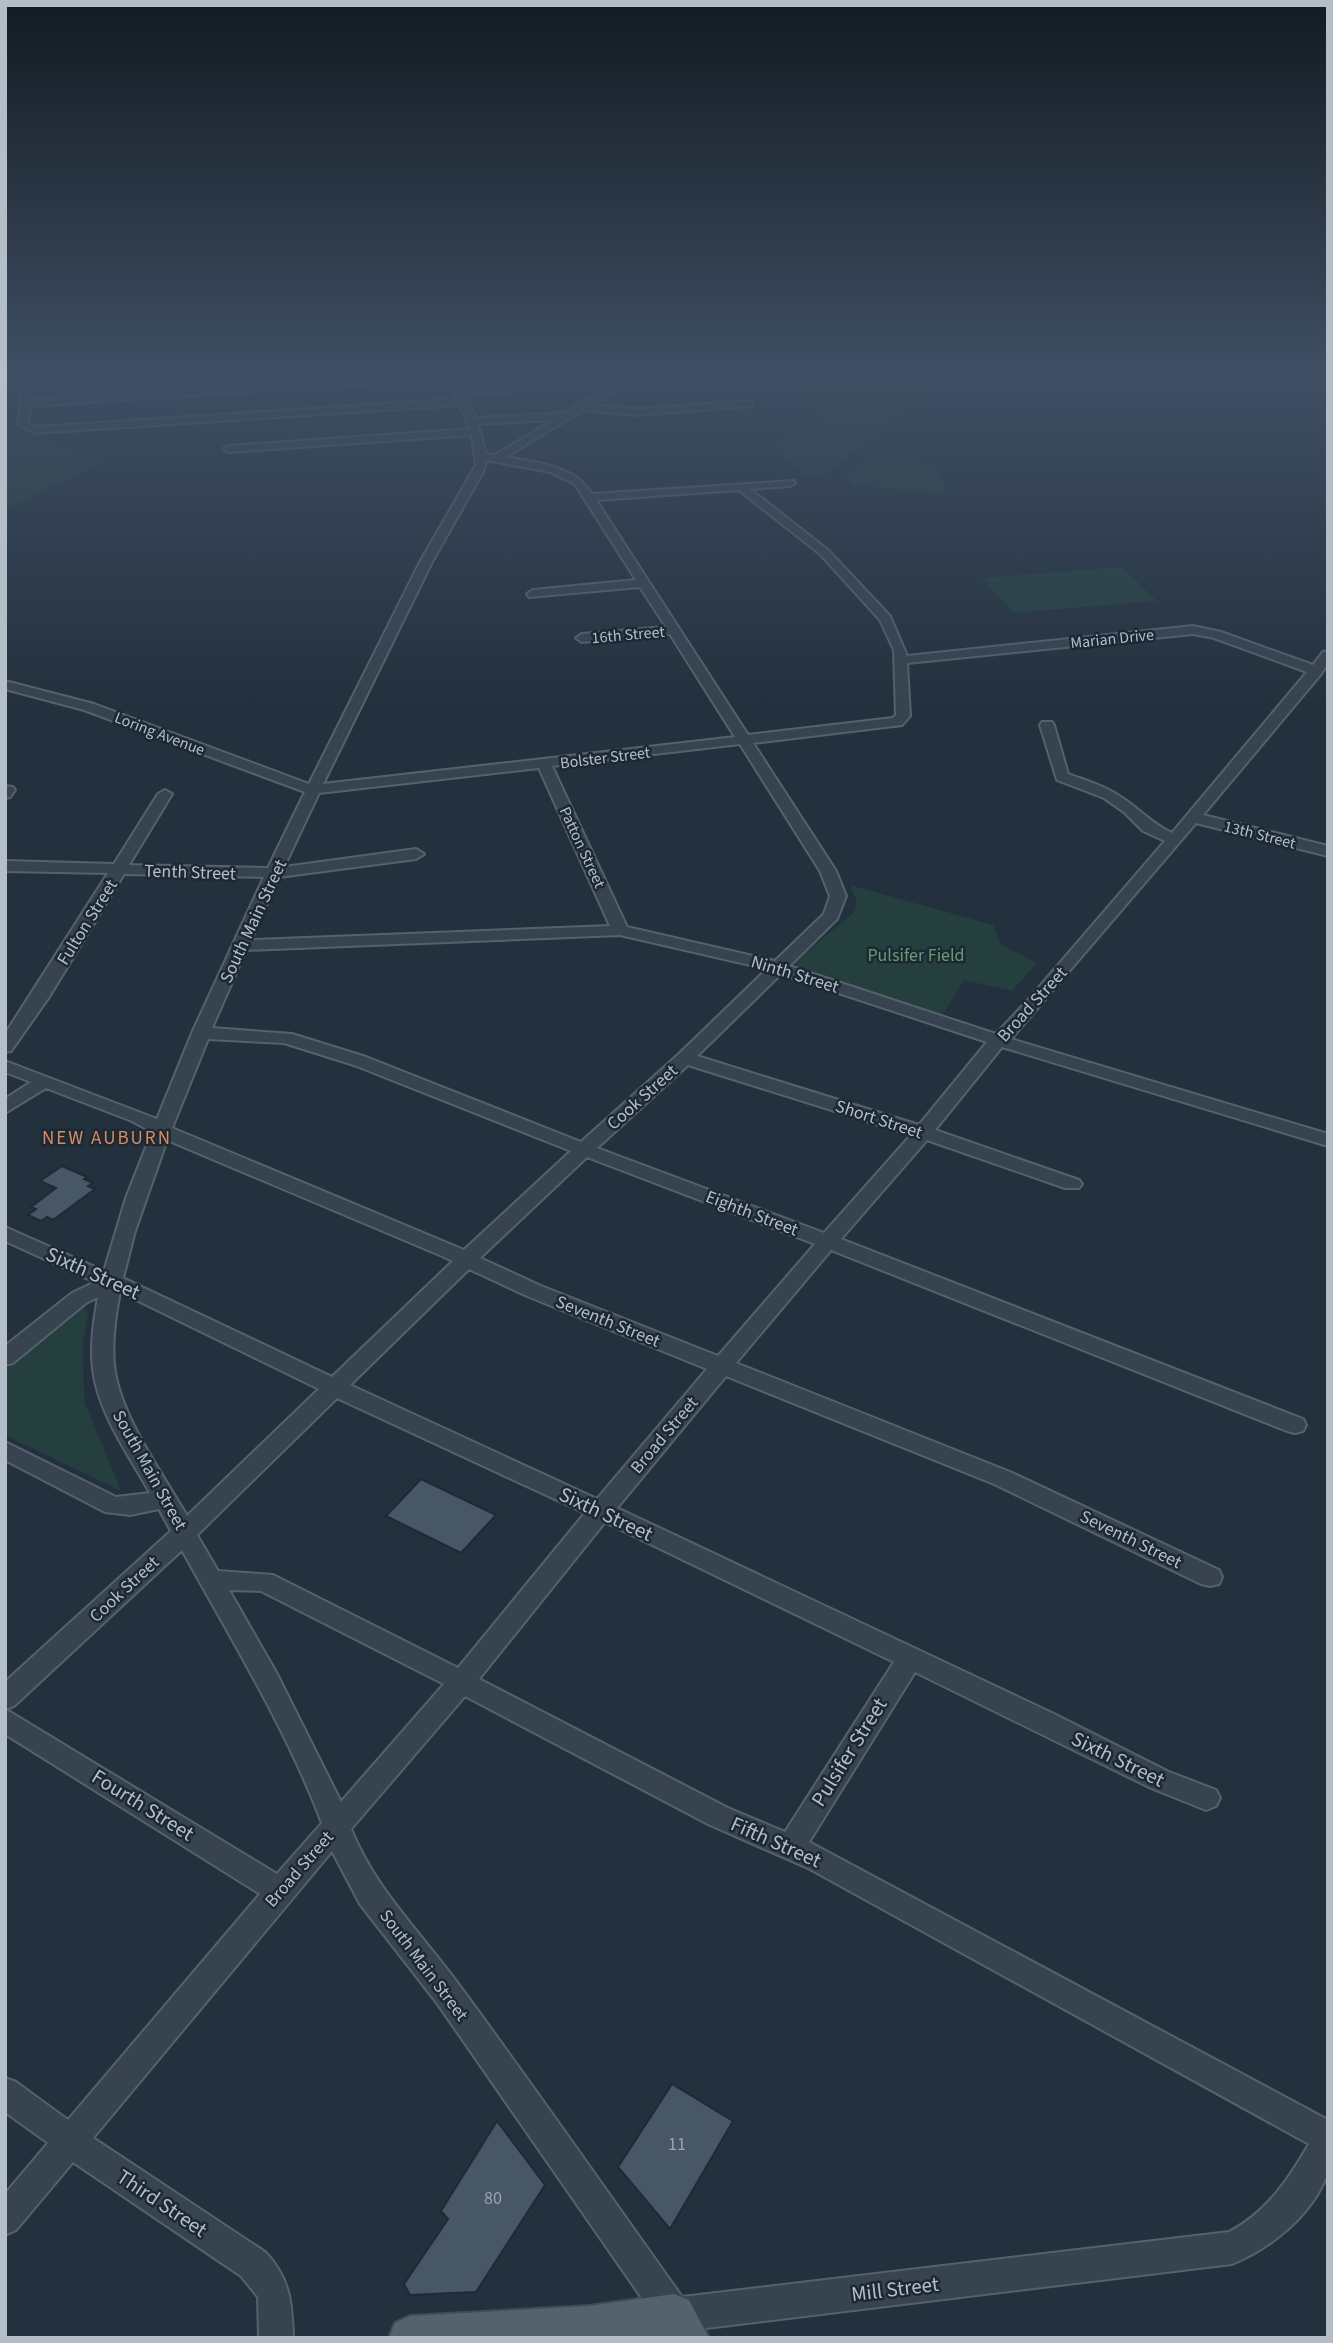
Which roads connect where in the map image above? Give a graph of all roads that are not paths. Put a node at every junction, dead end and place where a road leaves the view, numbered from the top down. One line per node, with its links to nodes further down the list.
1 (470, 486): 16 (street, South Main Street)
2 (582, 486): 5 (street, Cook Street)
3 (736, 486): 5 (street)
4 (741, 486): 10 (street)
5 (589, 496): 6 (street, Cook Street)
6 (643, 583): 7 (street); 8 (street, Cook Street)
7 (533, 594)
8 (673, 630): 9 (street, 16th Street); 14 (street, Cook Street)
9 (582, 638)
10 (901, 660): 11 (street, Marian Drive); 14 (street, Bolster Street)
11 (1322, 663): 18 (street, Broad Street)
12 (5, 685): 16 (street, Loring Avenue)
13 (1047, 725): 19 (street)
14 (745, 740): 15 (street, Bolster Street); 27 (street, Cook Street)
15 (544, 764): 16 (street, Bolster Street); 25 (street, Patton Street)
16 (312, 789): 24 (street, South Main Street)
17 (165, 794): 23 (street, Fulton Street)
18 (1192, 817): 19 (street, Broad Street); 20 (street, 13th Street)
19 (1174, 839): 29 (street, Broad Street)
20 (1328, 851)
21 (416, 854): 24 (street, Tenth Street)
22 (5, 866): 23 (street, Tenth Street)
23 (119, 870): 24 (street, Tenth Street); 30 (street, Fulton Street)
24 (275, 873): 26 (street, South Main Street)
25 (620, 930): 26 (street, Ninth Street); 27 (street, Ninth Street)
26 (242, 945): 28 (street, South Main Street)
27 (780, 968): 29 (street, Ninth Street); 31 (street, Cook Street)
28 (201, 1033): 35 (street, South Main Street); 38 (street, Eighth Street)
29 (998, 1041): 36 (street, Broad Street); 37 (street, Ninth Street)
30 (5, 1047)
31 (685, 1058): 36 (street, Short Street); 38 (street, Cook Street)
32 (5, 1066): 33 (street, Seventh Street)
33 (44, 1081): 34 (street); 35 (street, Seventh Street)
34 (5, 1108)
35 (162, 1130): 42 (street, Seventh Street); 43 (street, South Main Street)
36 (922, 1133): 39 (street, Short Street); 41 (street, Broad Street)
37 (1328, 1140)
38 (585, 1150): 41 (street, Eighth Street); 42 (street, Cook Street)
39 (1072, 1184)
40 (5, 1233): 43 (street, Sixth Street)
41 (827, 1242): 45 (street, Broad Street); 47 (street, Eighth Street)
42 (468, 1261): 45 (street, Seventh Street); 46 (street, Cook Street)
43 (113, 1282): 44 (street); 46 (street, Sixth Street); 49 (street, South Main Street)
44 (5, 1358)
45 (722, 1367): 50 (street, Broad Street); 52 (street, Seventh Street)
46 (335, 1387): 50 (street, Sixth Street); 51 (street, Cook Street)
47 (1295, 1425)
48 (5, 1450): 49 (street)
49 (164, 1499): 51 (street, South Main Street)
50 (601, 1511): 54 (street, Sixth Street); 55 (street, Broad Street)
51 (184, 1532): 53 (street, South Main Street); 56 (street, Cook Street)
52 (1210, 1577)
53 (212, 1580): 55 (street, Fifth Street); 59 (street, South Main Street)
54 (910, 1658): 58 (street, Sixth Street); 60 (street, Pulsifer Street)
55 (459, 1682): 59 (street, Broad Street); 60 (street, Fifth Street)
56 (5, 1698)
57 (5, 1720): 61 (street, Fourth Street)
58 (1206, 1798)
59 (337, 1825): 61 (street, Broad Street); 66 (street, South Main Street)
60 (790, 1848): 63 (street, Fifth Street)
61 (280, 1891): 64 (street, Broad Street)
62 (5, 2092): 64 (street, Third Street)
63 (1328, 2139): 66 (street, Mill Street)
64 (72, 2140): 65 (street, Broad Street); 68 (street, Third Street)
65 (5, 2219)
66 (681, 2326): 67 (main road, Mill Street)
67 (479, 2336): 69 (main road, Mill Street)
68 (276, 2338)
69 (411, 2338)

